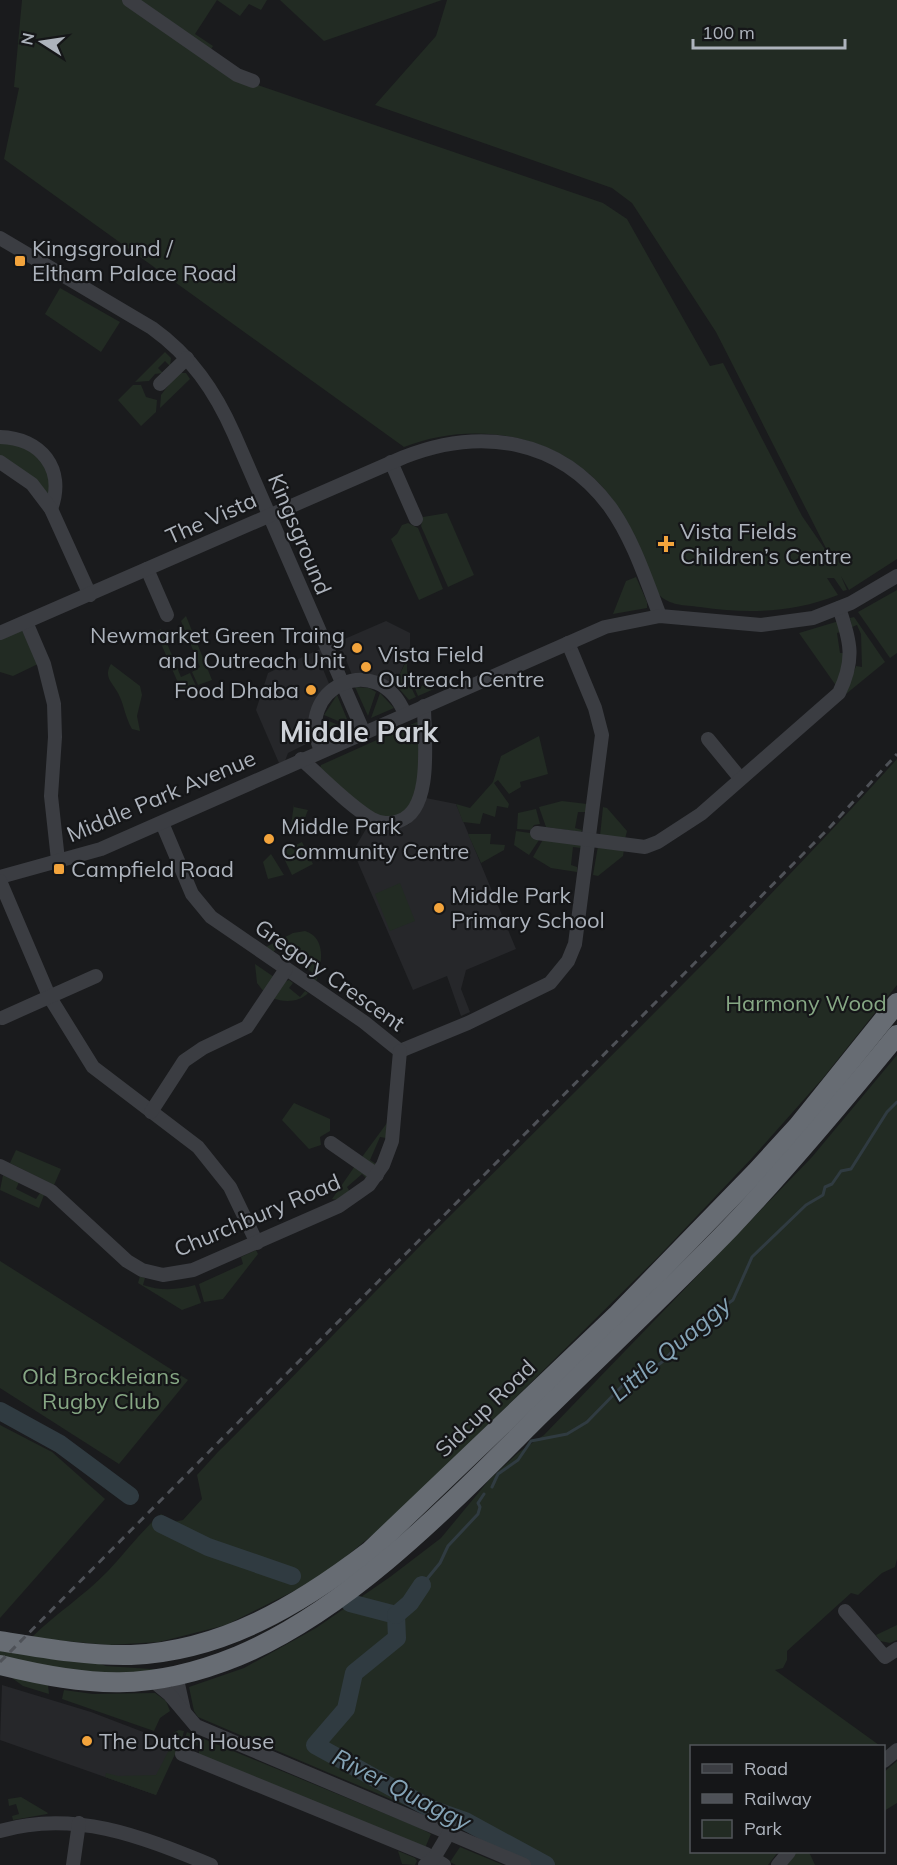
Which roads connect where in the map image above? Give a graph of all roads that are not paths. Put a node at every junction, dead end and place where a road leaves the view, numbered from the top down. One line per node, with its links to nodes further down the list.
1 (129, 0): 2 (street)
2 (253, 81)
3 (0, 238): 4 (street, Kingsground)
4 (188, 358): 5 (street); 10 (street, Kingsground)
5 (160, 384)
6 (0, 437): 9 (street)
7 (0, 462): 9 (street)
8 (391, 462): 10 (street, The Vista); 11 (street); 17 (street, The Vista)
9 (51, 509): 14 (street)
10 (269, 516): 12 (street, The Vista); 21 (street, Kingsground)
11 (416, 519)
12 (147, 569): 14 (street, The Vista); 16 (street, The Vista)
13 (897, 576): 15 (street, Middle Park Avenue)
14 (90, 595): 18 (street, The Vista)
15 (839, 608): 17 (street, Middle Park Avenue); 28 (street)
16 (167, 615)
17 (660, 616): 20 (street, Middle Park Avenue)
18 (26, 622): 19 (street, The Vista); 32 (street)
19 (0, 633)
20 (568, 643): 22 (street, Middle Park Avenue); 31 (street, Gregory Crescent)
21 (343, 684): 23 (street); 24 (street, Kingsground); 26 (street)
22 (424, 706): 23 (street, Middle Park Avenue); 27 (street)
23 (405, 714): 24 (street, Middle Park Avenue)
24 (364, 733): 26 (street, Middle Park Avenue)
25 (708, 739): 28 (street)
26 (321, 750): 27 (street, Middle Park Avenue)
27 (302, 759): 29 (street, Middle Park Avenue)
28 (740, 777): 31 (street)
29 (162, 823): 32 (street, Middle Park Avenue); 34 (street, Gregory Crescent)
30 (537, 833): 31 (street)
31 (589, 840): 40 (street, Gregory Crescent)
32 (58, 860): 33 (street, Middle Park Avenue)
33 (0, 879): 36 (street)
34 (286, 969): 40 (street, Gregory Crescent); 41 (street)
35 (96, 976): 36 (street)
36 (49, 996): 38 (street); 41 (street)
37 (897, 1003): 49 (highway, Sidcup Road)
38 (2, 1018)
39 (897, 1035): 51 (highway, Sidcup Road)
40 (400, 1051): 44 (street, Churchbury Road)
41 (151, 1112): 45 (street)
42 (331, 1143): 44 (street, Churchbury Road)
43 (0, 1166): 45 (street, Churchbury Road)
44 (377, 1175): 45 (street, Churchbury Road)
45 (257, 1243)
46 (845, 1611): 48 (street)
47 (0, 1641): 49 (highway, Sidcup Road)
48 (897, 1649)
49 (88, 1653): 51 (highway)
50 (0, 1665): 52 (highway, Sidcup Road)
51 (176, 1675): 52 (highway, Sidcup Road); 53 (street)
52 (153, 1680): 53 (street)
53 (184, 1714): 59 (street)
54 (897, 1750): 56 (street)
55 (182, 1754): 61 (street)
56 (885, 1760)
57 (79, 1823): 58 (street); 62 (street); 63 (street)
58 (0, 1831)
59 (449, 1833): 61 (street); 64 (street)
60 (787, 1853): 65 (street)
61 (434, 1863)
62 (73, 1865)
63 (211, 1865)
64 (524, 1865)
65 (778, 1865)

